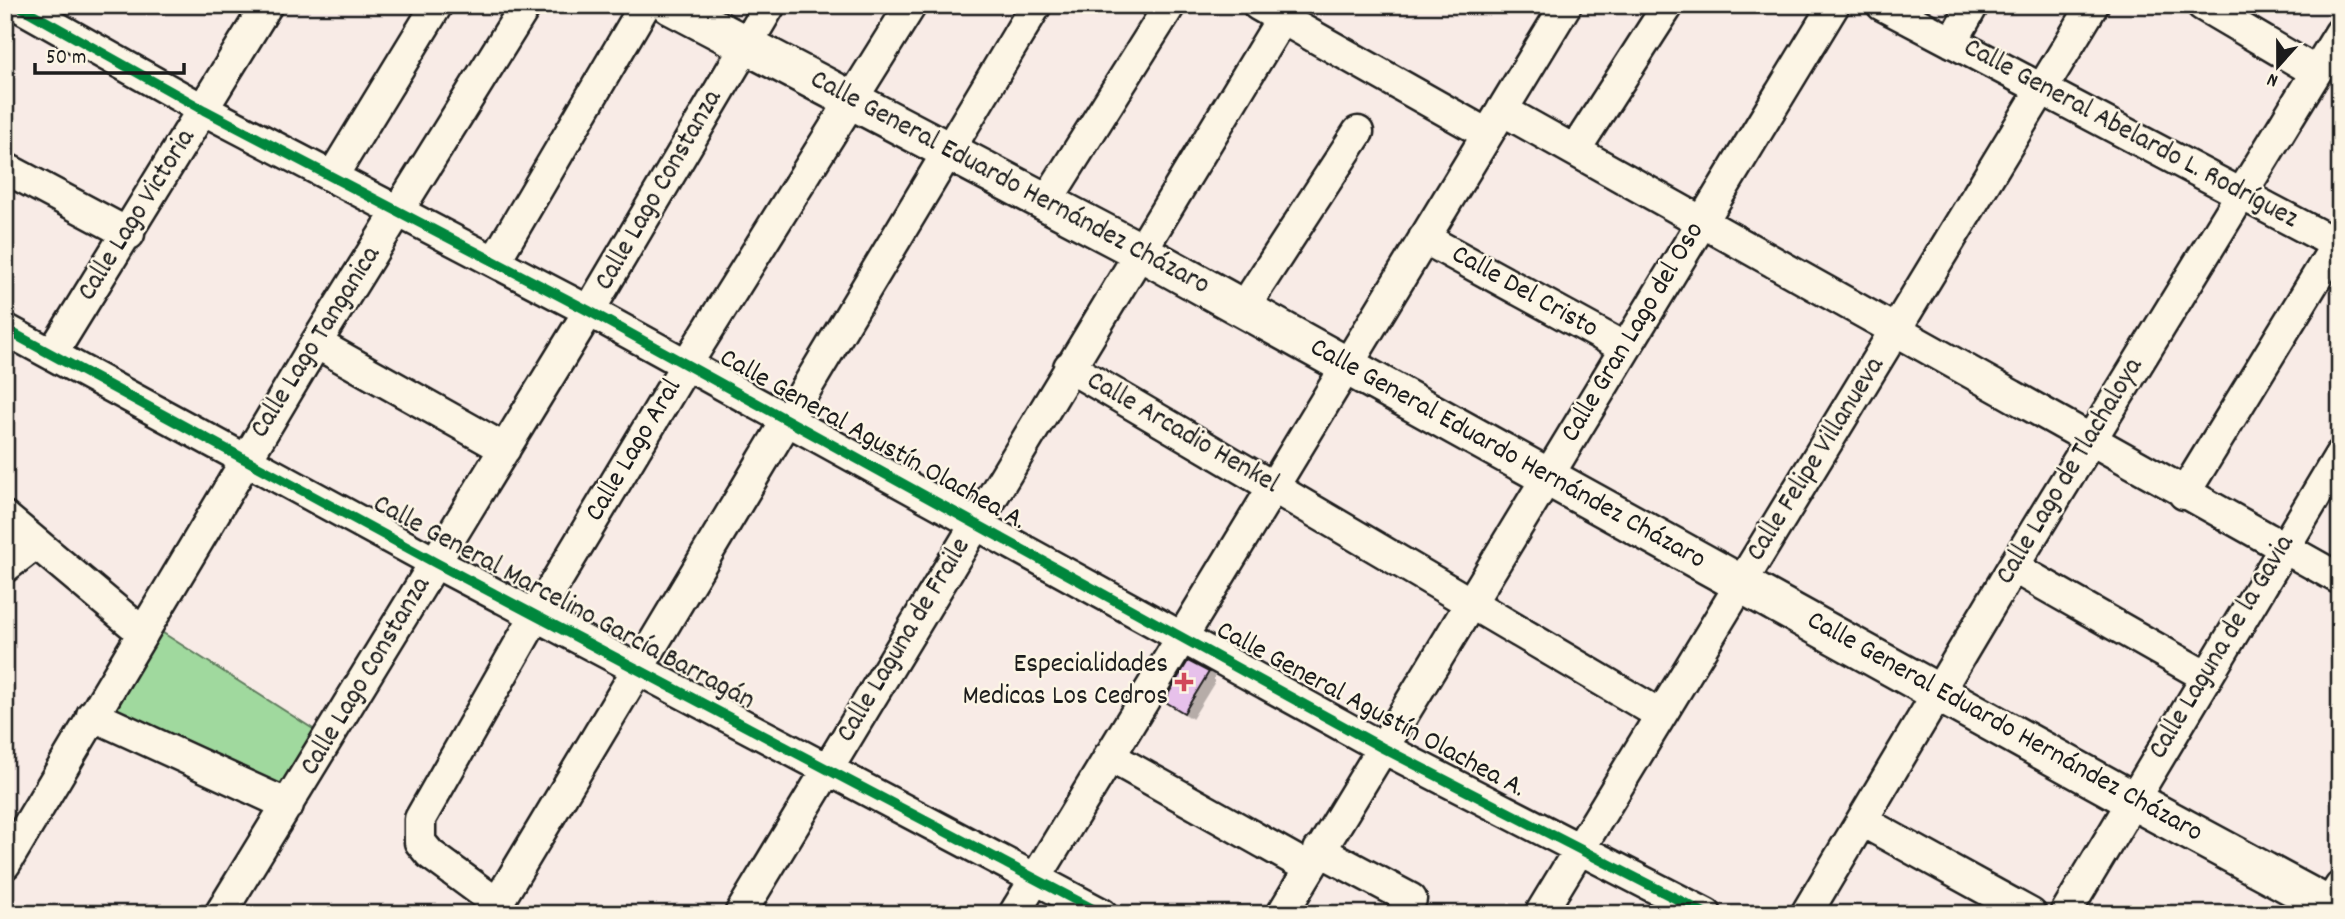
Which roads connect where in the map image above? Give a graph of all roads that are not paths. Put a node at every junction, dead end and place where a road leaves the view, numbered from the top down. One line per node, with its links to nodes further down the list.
1 (17, 5): 25 (street, Calle General Agustín Olachea A.)
2 (267, 5): 25 (street, Calle Lago Victoria)
3 (437, 5): 31 (street)
4 (526, 5): 34 (street, Calle Lago Tanganica)
5 (645, 5): 40 (street)
6 (670, 5): 21 (main road, Calle General Eduardo Hernández Cházaro)
7 (770, 5): 21 (street, Calle Lago Constanza)
8 (911, 5): 24 (street, Calle Lago Aral)
9 (1036, 5): 28 (street)
10 (1170, 5): 33 (street)
11 (1566, 5): 26 (street)
12 (1834, 5): 35 (street, Calle Gran Lago del Oso)
13 (1882, 5): 20 (street, Calle General Abelardo L. Rodríguez)
14 (1973, 5): 20 (street)
15 (2093, 5): 23 (street, Calle Felipe Villanueva)
16 (2202, 5): 22 (street)
17 (1667, 7): 29 (street)
18 (1277, 10): 26 (street); 39 (street, Calle Arcadio Henkel)
19 (2340, 33): 22 (street, Calle Lago de Tlachaloya)
20 (1952, 42): 23 (street, Calle General Abelardo L. Rodríguez)
21 (746, 44): 24 (main road, Calle General Eduardo Hernández Cházaro); 42 (street, Calle Lago Constanza)
22 (2316, 72): 32 (street, Calle Lago de Tlachaloya)
23 (2041, 89): 32 (street, Calle General Abelardo L. Rodríguez); 44 (street, Calle Felipe Villanueva)
24 (852, 100): 28 (main road, Calle General Eduardo Hernández Cházaro); 48 (street, Calle Lago Aral)
25 (204, 110): 31 (street, Calle General Agustín Olachea A.); 36 (street, Calle Lago Victoria)
26 (1494, 122): 29 (street); 37 (street)
27 (1358, 132): 41 (street)
28 (947, 150): 33 (main road, Calle General Eduardo Hernández Cházaro); 51 (street)
29 (1575, 150): 35 (street)
30 (5, 168): 36 (street)
31 (332, 177): 34 (street, Calle General Agustín Olachea A.)
32 (2242, 194): 38 (street, Calle General Abelardo L. Rodríguez); 52 (street, Calle Lago de Tlachaloya)
33 (1046, 202): 39 (main road, Calle General Eduardo Hernández Cházaro)
34 (399, 212): 40 (street, Calle General Agustín Olachea A.); 45 (street, Calle Lago Tanganica)
35 (1701, 222): 44 (street); 46 (street, Calle Gran Lago del Oso)
36 (129, 234): 47 (street, Calle Lago Victoria)
37 (1424, 238): 46 (street, Calle Del Cristo); 49 (street)
38 (2339, 243): 58 (street)
39 (1139, 251): 41 (main road, Calle General Eduardo Hernández Cházaro); 50 (street, Calle Arcadio Henkel)
40 (495, 261): 42 (street, Calle General Agustín Olachea A.)
41 (1243, 309): 49 (main road, Calle General Eduardo Hernández Cházaro)
42 (589, 311): 48 (street, Calle General Agustín Olachea A.); 53 (street, Calle Lago Constanza)
43 (5, 329): 47 (street, Calle General Marcelino García Barragán)
44 (1896, 332): 52 (street); 67 (street, Calle Felipe Villanueva)
45 (316, 343): 53 (street); 55 (street, Calle Lago Tanganica)
46 (1625, 348): 56 (street, Calle Gran Lago del Oso)
47 (52, 354): 55 (street, Calle General Marcelino García Barragán)
48 (686, 365): 51 (street, Calle General Agustín Olachea A.); 69 (street, Calle Lago Aral)
49 (1347, 366): 56 (main road, Calle General Eduardo Hernández Cházaro); 57 (street)
50 (1069, 367): 57 (street, Calle Arcadio Henkel); 60 (street, Calle Laguna de Fraile)
51 (786, 419): 60 (street, Calle General Agustín Olachea A.); 72 (street)
52 (2090, 440): 58 (street); 65 (street, Calle Lago de Tlachaloya)
53 (505, 449): 63 (street, Calle Lago Constanza)
54 (2340, 455): 62 (street, Calle Laguna de la Gavia)
55 (246, 460): 63 (street, Calle General Marcelino García Barragán); 70 (street, Calle Lago Tanganica)
56 (1546, 477): 67 (main road, Calle General Eduardo Hernández Cházaro); 68 (street, Calle Gran Lago del Oso)
57 (1273, 487): 68 (street, Calle Arcadio Henkel); 71 (street)
58 (2184, 494): 62 (street)
59 (5, 517): 61 (street)
60 (975, 523): 71 (street, Calle General Agustín Olachea A.); 79 (street, Calle Laguna de Fraile)
61 (35, 544): 64 (street); 70 (street)
62 (2282, 548): 66 (street); 73 (street, Calle Laguna de la Gavia)
63 (436, 563): 69 (street, Calle General Marcelino García Barragán); 81 (street, Calle Lago Constanza)
64 (5, 567)
65 (2013, 567): 73 (street); 74 (street, Calle Lago de Tlachaloya)
66 (2340, 579)
67 (1741, 584): 74 (main road, Calle General Eduardo Hernández Cházaro); 76 (street, Calle Felipe Villanueva)
68 (1469, 602): 76 (street, Calle Arcadio Henkel); 77 (street, Calle Gran Lago del Oso)
69 (536, 615): 72 (street, Calle General Marcelino García Barragán); 89 (street, Calle Lago Aral)
70 (143, 633): 75 (street, Calle Lago Tanganica)
71 (1182, 638): 77 (street, Calle General Agustín Olachea A.); 78 (street)
72 (639, 670): 79 (street, Calle General Marcelino García Barragán); 89 (street)
73 (2205, 676): 80 (street, Calle Laguna de la Gavia)
74 (1939, 694): 80 (main road, Calle General Eduardo Hernández Cházaro); 82 (street, Calle Lago de Tlachaloya)
75 (92, 715): 81 (street); 85 (street, Calle Lago Tanganica)
76 (1661, 715): 83 (street, Calle Felipe Villanueva)
77 (1381, 747): 83 (street, Calle General Agustín Olachea A.); 84 (street, Calle Gran Lago del Oso)
78 (1109, 757): 84 (street); 86 (street)
79 (827, 770): 86 (street, Calle General Marcelino García Barragán); 91 (street, Calle Laguna de Fraile)
80 (2132, 800): 88 (main road, Calle General Eduardo Hernández Cházaro); 99 (street, Calle Laguna de la Gavia)
81 (288, 805): 90 (street, Calle Lago Constanza)
82 (1862, 821): 97 (street, Calle Lago de Tlachaloya); 98 (street)
83 (1581, 847): 95 (street, Calle Felipe Villanueva); 96 (street, Calle General Agustín Olachea A.)
84 (1314, 859): 87 (street); 94 (street, Calle Gran Lago del Oso)
85 (5, 864)
86 (1036, 878): 92 (street); 93 (street, Calle General Marcelino García Barragán)
87 (1412, 899)
88 (2333, 904)
89 (494, 909)
90 (220, 914)
91 (740, 914)
92 (1014, 914)
93 (1102, 914)
94 (1282, 914)
95 (1540, 914)
96 (1706, 914)
97 (1806, 914)
98 (2031, 914)
99 (2065, 914)

